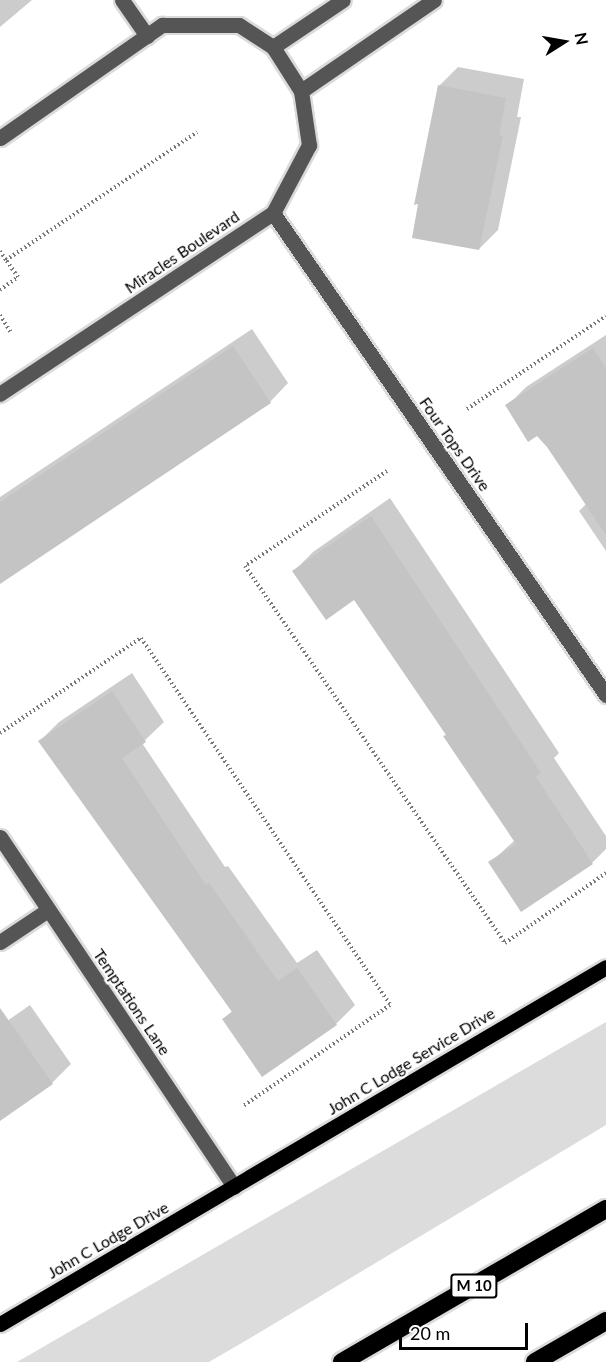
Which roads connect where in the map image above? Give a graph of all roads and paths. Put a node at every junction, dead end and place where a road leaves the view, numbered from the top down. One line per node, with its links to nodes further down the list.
1 (122, 0): 4 (street)
2 (343, 0): 5 (street)
3 (434, 0): 6 (street)
4 (147, 36): 5 (street, Miracles Boulevard); 8 (street, Miracles Boulevard)
5 (273, 47): 6 (street, Miracles Boulevard)
6 (301, 91): 9 (street, Miracles Boulevard)
7 (197, 132): 11 (path)
8 (0, 138)
9 (273, 213): 16 (street, Miracles Boulevard); 19 (street, Four Tops Drive)
10 (0, 251): 11 (path)
11 (6, 260): 12 (path)
12 (0, 290)
13 (0, 315): 15 (path)
14 (606, 316): 17 (path)
15 (12, 334)
16 (0, 394)
17 (467, 409)
18 (387, 471): 22 (path)
19 (606, 695)
20 (0, 733): 26 (path)
21 (0, 837): 23 (street, Temptations Lane)
22 (606, 873)
23 (48, 910): 24 (street); 27 (street, Temptations Lane)
24 (0, 942)
25 (606, 967): 27 (main road, John C Lodge Service Drive)
26 (243, 1106)
27 (234, 1186): 30 (main road, John C Lodge Drive)
28 (606, 1209): 31 (highway, M 10)
29 (606, 1322): 32 (highway)
30 (0, 1324)
31 (342, 1362)
32 (535, 1362)

